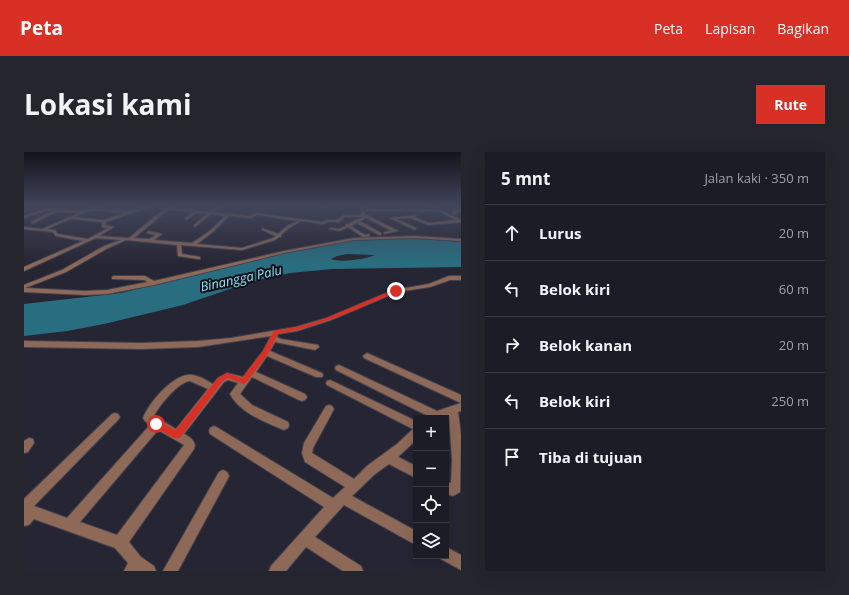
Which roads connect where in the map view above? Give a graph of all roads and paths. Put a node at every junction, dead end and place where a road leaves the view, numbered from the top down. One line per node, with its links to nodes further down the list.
1 (52, 226): 15 (street)
2 (105, 226): 21 (street)
3 (148, 226): 22 (street)
4 (217, 226): 30 (street)
5 (291, 226): 19 (street)
6 (346, 226): 13 (street)
7 (348, 226): 20 (street)
8 (365, 226): 17 (street)
9 (385, 226): 17 (street)
10 (408, 226): 14 (street)
11 (24, 228): 15 (street)
12 (262, 229): 19 (street)
13 (331, 229)
14 (415, 229)
15 (41, 230): 23 (street)
16 (148, 232): 26 (street)
17 (380, 234): 20 (street)
18 (262, 236): 27 (street)
19 (280, 236): 27 (street)
20 (364, 236): 24 (street)
21 (95, 237): 22 (street); 23 (street)
22 (128, 239): 26 (street); 37 (street)
23 (88, 240): 33 (street)
24 (323, 240)
25 (461, 240): 31 (street)
26 (149, 241): 29 (street)
27 (267, 241): 30 (street)
28 (292, 243): 31 (street)
29 (179, 244): 30 (street); 32 (street)
30 (192, 245)
31 (292, 251): 36 (street)
32 (198, 258)
33 (24, 269)
34 (114, 278): 36 (street)
35 (461, 278): 38 (street)
36 (154, 283): 37 (street)
37 (24, 288)
38 (275, 335): 39 (street); 40 (street); 41 (street)
39 (24, 344)
40 (315, 347)
41 (266, 352): 44 (street); 45 (street)
42 (367, 356): 50 (street)
43 (339, 368): 53 (street)
44 (251, 373): 46 (street); 49 (street)
45 (319, 375)
46 (244, 381): 48 (street); 58 (street)
47 (330, 383): 57 (street)
48 (213, 388): 56 (street); 60 (street)
49 (302, 397)
50 (461, 399)
51 (457, 408): 54 (street); 66 (street)
52 (329, 409): 65 (street)
53 (431, 415)
54 (440, 415)
55 (115, 417): 69 (street)
56 (156, 424): 60 (street); 70 (street)
57 (413, 424)
58 (284, 425)
59 (214, 431): 68 (street)
60 (177, 435): 73 (street)
61 (413, 436): 62 (street)
62 (388, 457): 63 (street); 65 (street)
63 (413, 470)
64 (223, 476): 78 (street)
65 (355, 486): 67 (street)
66 (449, 489)
67 (343, 498): 68 (street); 71 (street)
68 (334, 506): 72 (street)
69 (26, 512): 70 (street)
70 (69, 525): 73 (street)
71 (413, 536)
72 (306, 539): 79 (street); 80 (street)
73 (120, 543): 76 (street)
74 (449, 556): 75 (street)
75 (461, 563)
76 (134, 567): 77 (street)
77 (149, 571)
78 (170, 571)
79 (276, 571)
80 (356, 571)

